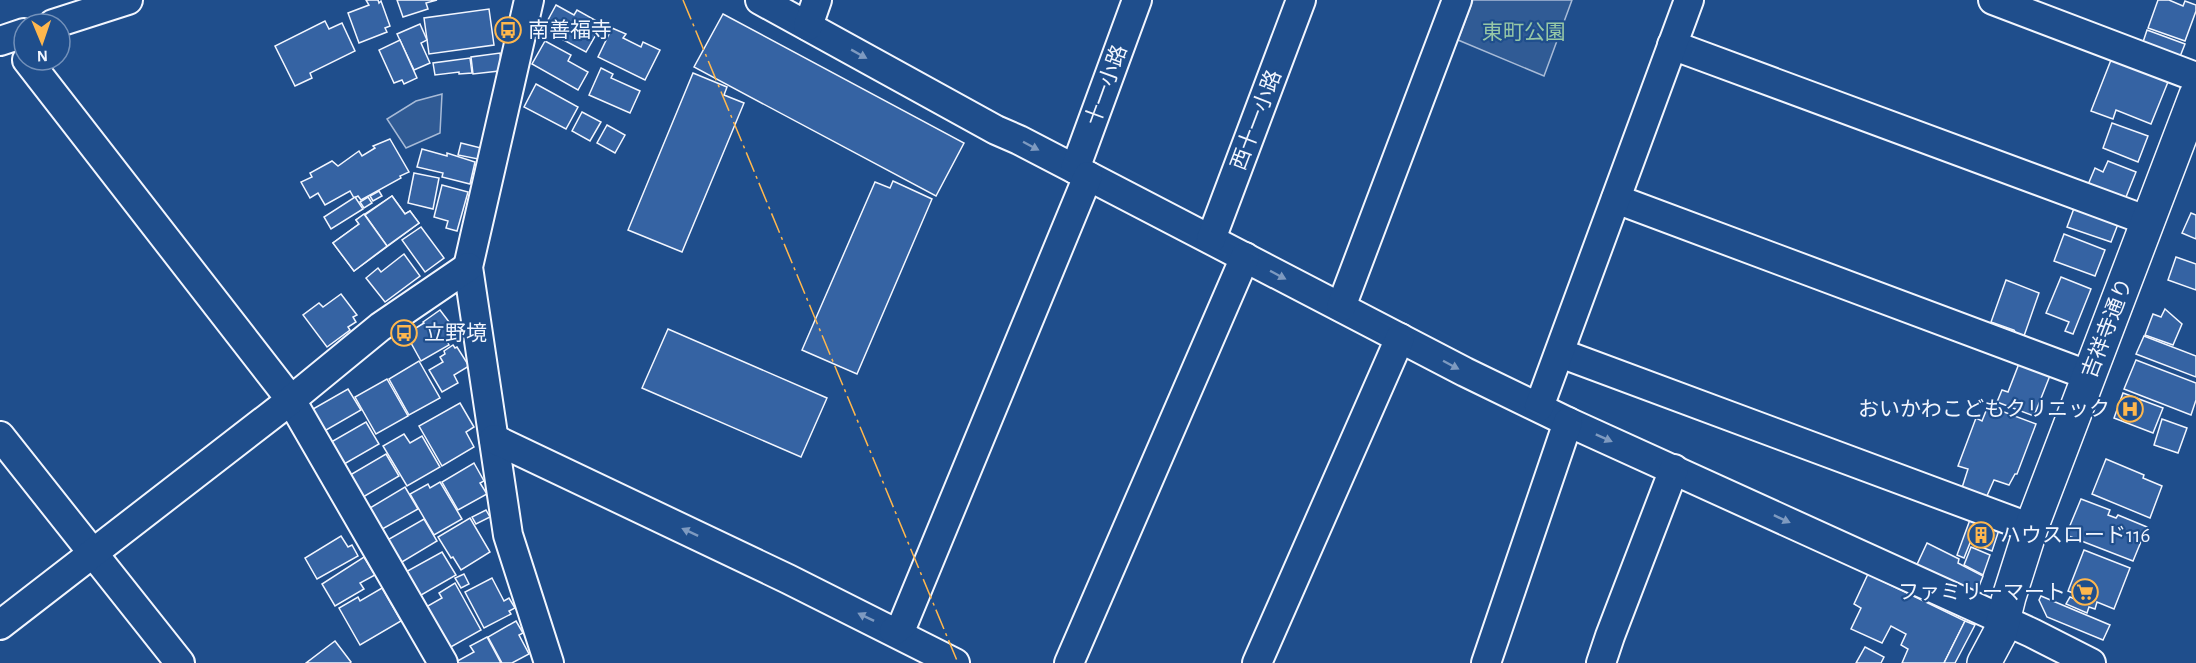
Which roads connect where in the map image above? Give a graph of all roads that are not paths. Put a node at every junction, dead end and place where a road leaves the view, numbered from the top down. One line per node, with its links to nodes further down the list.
1 (128, 0): 10 (street)
2 (529, 0): 21 (street)
3 (760, 0): 11 (street)
4 (818, 0): 11 (street)
5 (1137, 0): 16 (street, 十一小路)
6 (1301, 0): 19 (street, 西十一小路)
7 (1457, 0): 22 (street)
8 (1689, 0): 12 (street)
9 (1993, 0): 14 (street)
10 (72, 18)
11 (808, 26): 16 (street, one-way to 16)
12 (1672, 45): 17 (street); 18 (street)
13 (36, 72): 26 (street)
14 (2196, 77)
15 (2196, 95): 18 (main road, 吉祥寺通り)
16 (1081, 173): 19 (street); 36 (street, 十一小路)
17 (1616, 199): 24 (street); 25 (street)
18 (2148, 221): 25 (main road, 吉祥寺通り)
19 (1210, 239): 20 (street)
20 (1245, 257): 22 (street, one-way to 22); 41 (street)
21 (468, 267): 26 (street); 30 (street)
22 (1341, 307): 23 (street)
23 (1400, 338): 27 (street, one-way to 27); 42 (street)
24 (1560, 353): 27 (street); 32 (street)
25 (2090, 376): 32 (main road, 吉祥寺通り)
26 (291, 400): 33 (street); 38 (street)
27 (1539, 408): 28 (street)
28 (1568, 422): 31 (street, one-way to 31); 43 (street)
29 (0, 436): 33 (street)
30 (494, 439): 36 (street, one-way to 30); 39 (street)
31 (1674, 469): 34 (street, one-way to 34); 44 (street)
32 (2031, 528): 34 (main road, 吉祥寺通り)
33 (93, 552): 35 (street); 37 (street)
34 (2003, 622): 45 (main road, 吉祥寺通り); 46 (street)
35 (0, 625)
36 (894, 631): 40 (street)
37 (180, 663)
38 (443, 663)
39 (549, 663)
40 (955, 663)
41 (1069, 663)
42 (1257, 663)
43 (1486, 663)
44 (1601, 663)
45 (1984, 663)
46 (2091, 663)

